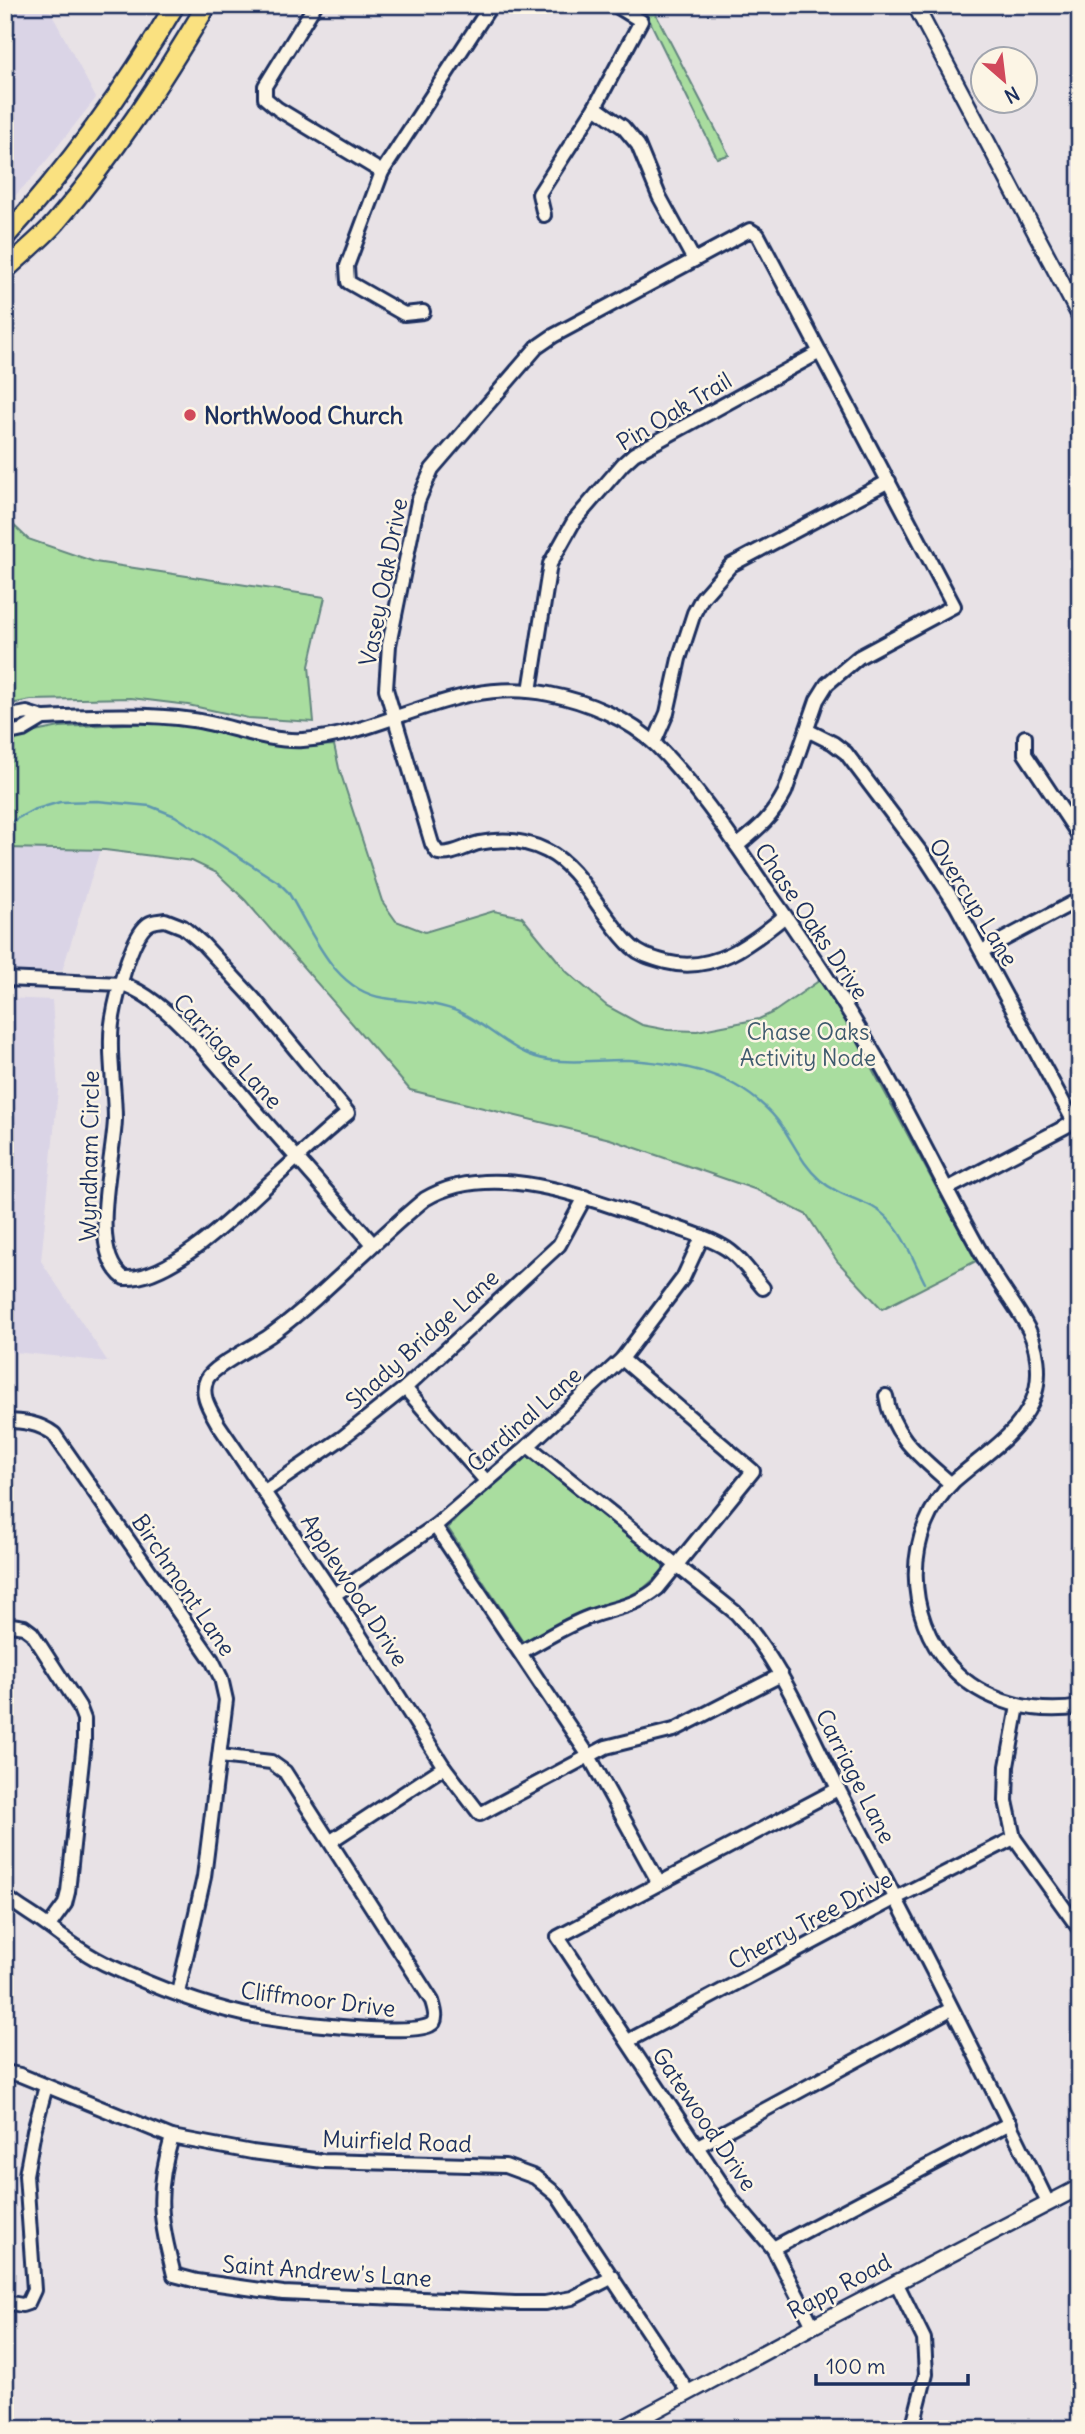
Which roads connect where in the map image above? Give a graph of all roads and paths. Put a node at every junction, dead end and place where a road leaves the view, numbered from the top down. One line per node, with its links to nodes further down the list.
1 (175, 5): 8 (main road)
2 (207, 5): 9 (main road)
3 (315, 5): 10 (street)
4 (491, 5): 10 (street)
5 (615, 5): 7 (street)
6 (915, 5): 16 (street)
7 (595, 107): 11 (street); 13 (street)
8 (94, 129): 9 (main road); 12 (main road)
9 (115, 145): 14 (main road)
10 (382, 172): 15 (street)
11 (544, 215)
12 (5, 237)
13 (694, 260): 17 (street, Vasey Oak Drive); 21 (street, Vasey Oak Drive)
14 (5, 270)
15 (423, 312)
16 (1080, 317)
17 (820, 352): 18 (street); 19 (street, Pin Oak Trail)
18 (889, 481): 23 (street); 26 (street)
19 (530, 691): 21 (street, Chase Oaks Drive); 26 (street, Chase Oaks Drive)
20 (5, 717): 22 (street, Chase Oaks Drive)
21 (393, 717): 22 (street, Chase Oaks Drive); 30 (street, Vasey Oak Drive)
22 (43, 718): 24 (street, Chase Oaks Drive)
23 (807, 730): 28 (street); 31 (street, Overcup Lane)
24 (5, 734)
25 (1025, 737): 27 (street)
26 (654, 743): 28 (street, Chase Oaks Drive)
27 (1080, 837)
28 (737, 846): 30 (street, Chase Oaks Drive)
29 (1080, 899): 31 (street)
30 (785, 916): 36 (street, Chase Oaks Drive)
31 (982, 951): 34 (street, Overcup Lane)
32 (5, 979): 33 (street, Carriage Lane)
33 (121, 984): 35 (street, Carriage Lane); 35 (street); 35 (street, Wyndham Circle)
34 (1077, 1120): 36 (street)
35 (297, 1158): 39 (street, Carriage Lane)
36 (947, 1189): 47 (street, Chase Oaks Drive)
37 (585, 1197): 38 (street); 39 (street); 42 (street, Shady Bridge Lane)
38 (702, 1237): 40 (street); 41 (street, Cardinal Lane)
39 (373, 1244): 48 (street, Applewood Drive)
40 (763, 1288)
41 (622, 1359): 45 (street, Cardinal Lane); 50 (street)
42 (405, 1388): 46 (street); 48 (street, Shady Bridge Lane)
43 (886, 1396): 47 (street)
44 (5, 1421): 57 (street, Birchmont Lane)
45 (528, 1446): 46 (street, Cardinal Lane); 50 (street, Carriage Lane)
46 (486, 1481): 49 (street, Cardinal Lane)
47 (951, 1484): 55 (street, Chase Oaks Drive)
48 (265, 1491): 51 (street, Applewood Drive)
49 (435, 1526): 51 (street, Cardinal Lane); 53 (street)
50 (676, 1565): 53 (street); 54 (street, Carriage Lane)
51 (334, 1595): 59 (street, Applewood Drive)
52 (5, 1624): 66 (street)
53 (522, 1652): 58 (street)
54 (780, 1675): 58 (street); 60 (street, Carriage Lane)
55 (1018, 1706): 56 (street, Chase Oaks Drive); 61 (street)
56 (1080, 1707)
57 (220, 1756): 62 (street); 68 (street, Birchmont Lane)
58 (589, 1756): 59 (street, Applewood Drive); 63 (street)
59 (444, 1767): 62 (street)
60 (838, 1789): 63 (street); 65 (street, Carriage Lane)
61 (1014, 1838): 65 (street, Cherry Tree Drive); 67 (street)
62 (331, 1841): 68 (street, Cliffmoor Drive)
63 (659, 1884): 70 (street, Gatewood Drive)
64 (5, 1896): 66 (street, Cliffmoor Drive)
65 (896, 1898): 69 (street, Carriage Lane); 70 (street, Cherry Tree Drive)
66 (48, 1926): 68 (street, Cliffmoor Drive)
67 (1080, 1930)
68 (178, 1993)
69 (951, 2009): 73 (street, Carriage Lane); 75 (street)
70 (628, 2041): 75 (street, Gatewood Drive)
71 (5, 2072): 72 (street, Muirfield Road)
72 (46, 2085): 74 (street, Muirfield Road); 81 (street)
73 (1010, 2123): 77 (street, Carriage Lane); 78 (street)
74 (172, 2137): 79 (street, Muirfield Road); 79 (street, Saint Andrew's Lane)
75 (696, 2147): 78 (street, Gatewood Drive)
76 (1080, 2187): 77 (street, Rapp Road)
77 (1048, 2203): 80 (street, Rapp Road)
78 (774, 2248): 82 (street, Gatewood Drive)
79 (613, 2277): 83 (street, Muirfield Road)
80 (896, 2282): 82 (street, Rapp Road); 85 (street)
81 (5, 2302)
82 (813, 2326): 83 (street, Rapp Road)
83 (688, 2392): 84 (street, Rapp Road)
84 (621, 2429)
85 (912, 2429)

